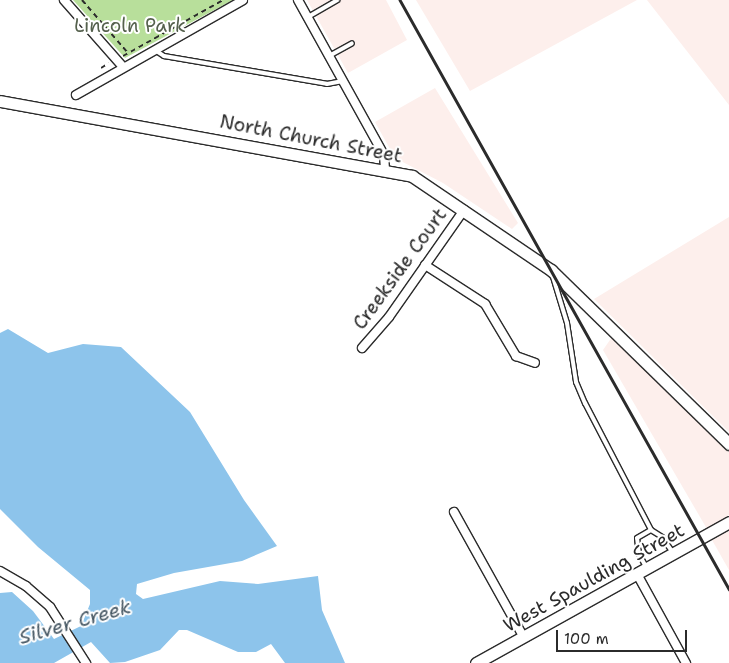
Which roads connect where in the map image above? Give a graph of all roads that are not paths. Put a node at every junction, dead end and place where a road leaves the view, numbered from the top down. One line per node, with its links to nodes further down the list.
1 (64, 0): 9 (street)
2 (243, 0): 7 (street)
3 (298, 0): 5 (street)
4 (338, 0): 5 (lane)
5 (308, 17): 8 (street)
6 (352, 43): 8 (lane)
7 (154, 50): 9 (street); 10 (lane)
8 (329, 56): 10 (street)
9 (123, 67): 11 (street)
10 (343, 81): 13 (street)
11 (76, 95)
12 (0, 101): 13 (main road, North Church Street)
13 (384, 169): 14 (main road, North Church Street)
14 (464, 210): 15 (street, Creekside Court); 16 (main road, North Church Street)
15 (426, 265): 17 (street, Creekside Court); 18 (street)
16 (551, 270): 19 (main road, North Church Street); 22 (lane)
17 (362, 348)
18 (535, 363)
19 (729, 444)
20 (454, 512): 26 (street)
21 (729, 522): 23 (main road, West Spaulding Street)
22 (651, 530): 23 (lane); 25 (lane)
23 (674, 554): 25 (main road, West Spaulding Street)
24 (0, 571): 27 (street)
25 (642, 571): 26 (main road, West Spaulding Street); 29 (street)
26 (522, 636): 28 (main road, West Spaulding Street)
27 (86, 663)
28 (476, 663)
29 (686, 663)

